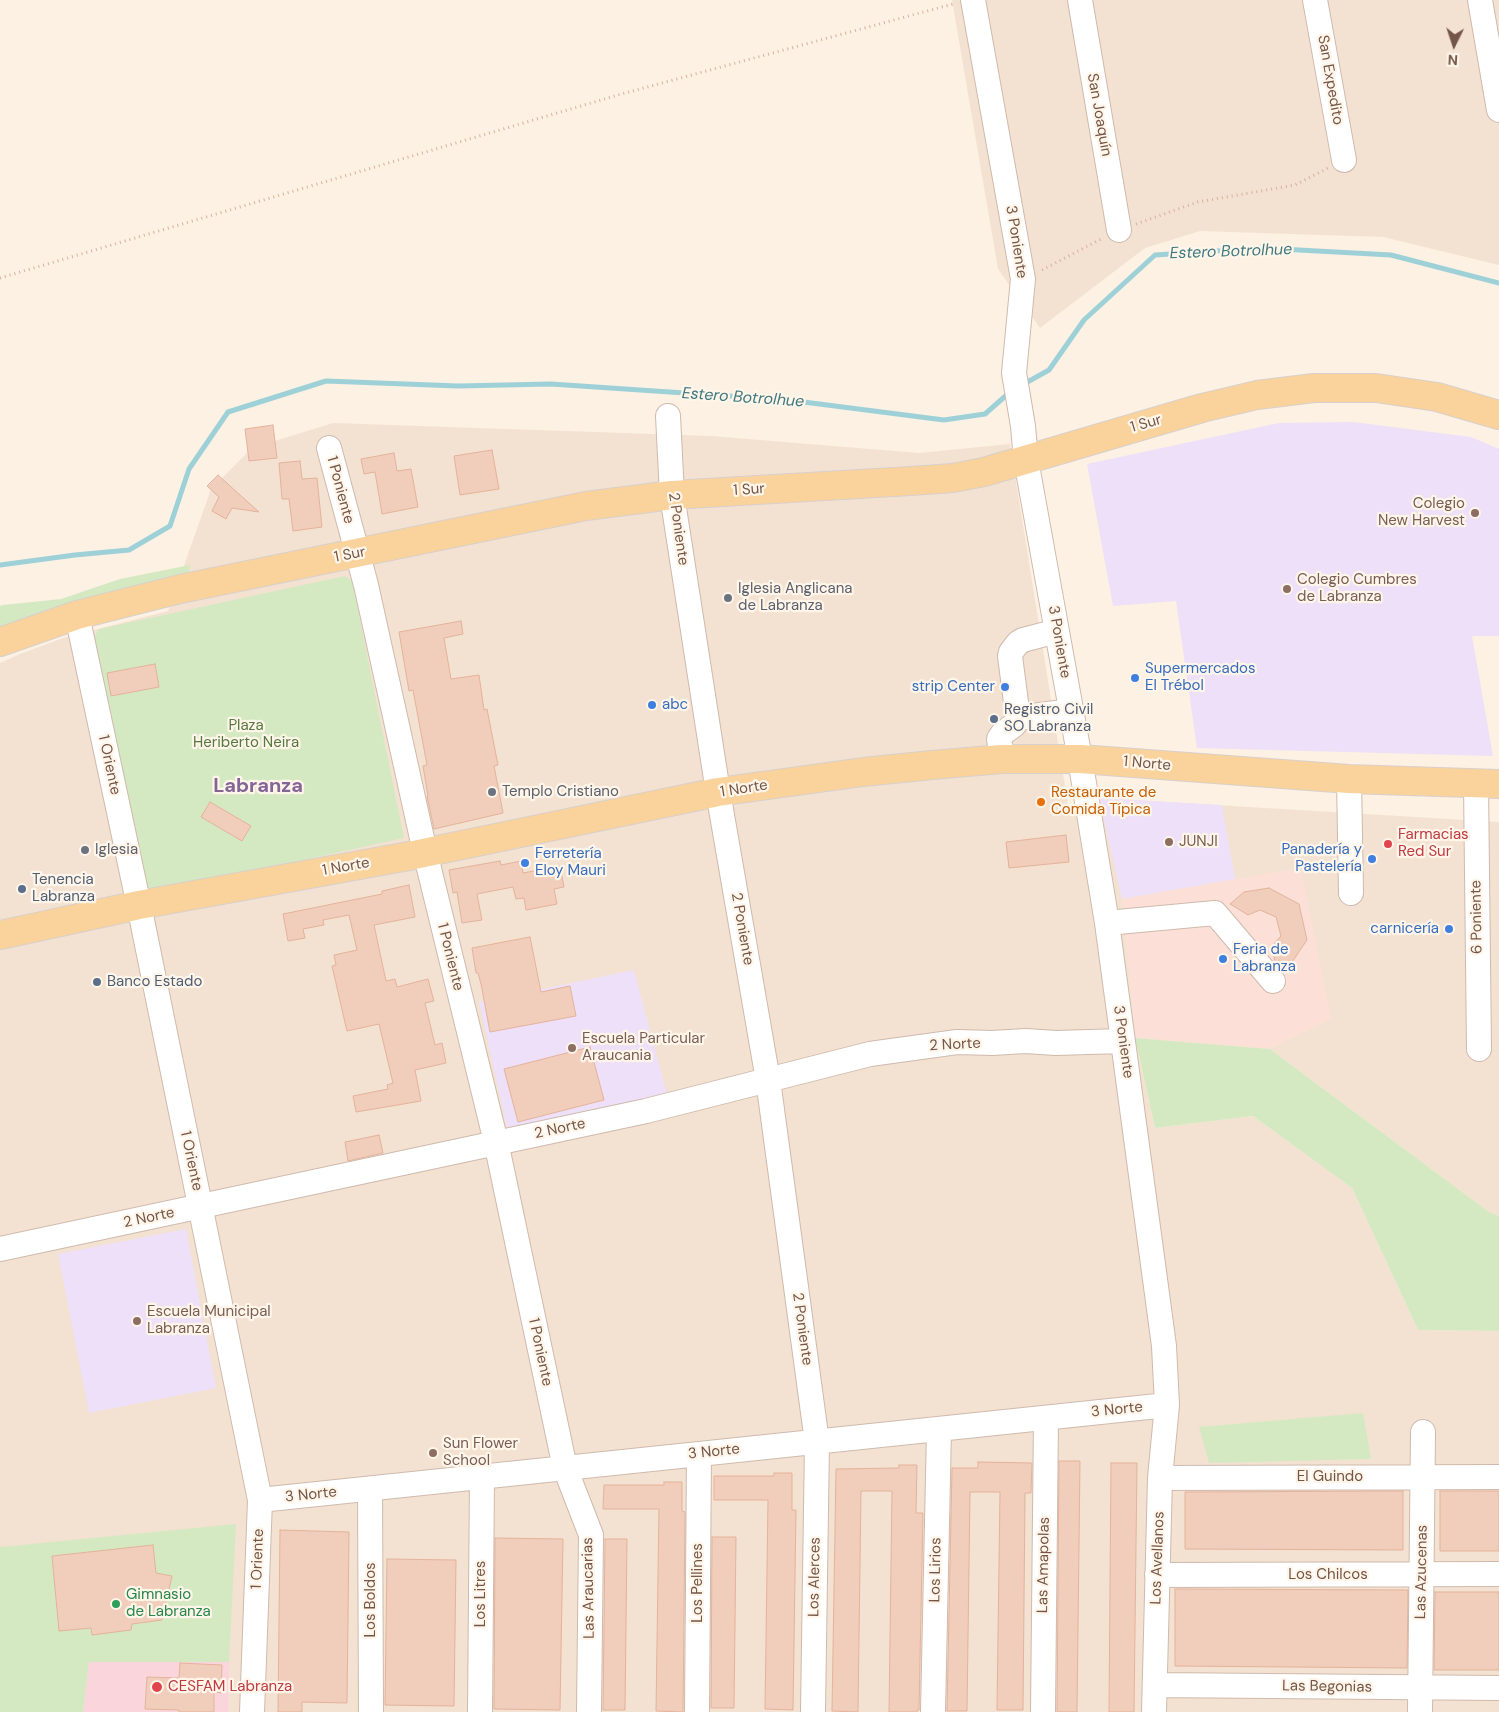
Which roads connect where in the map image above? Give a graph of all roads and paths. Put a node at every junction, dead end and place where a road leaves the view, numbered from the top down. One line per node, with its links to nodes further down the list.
1 (1080, 0): 7 (street, San Joaquín)
2 (1315, 0): 6 (street, San Expedito)
3 (1480, 0): 5 (street)
4 (966, 1): 8 (path); 9 (street, 3 Poniente)
5 (1499, 110)
6 (1344, 160): 7 (path)
7 (1119, 230): 9 (path)
8 (0, 278)
9 (1023, 279): 13 (street, 3 Poniente)
10 (1499, 415): 13 (main road, 1 Sur)
11 (668, 416): 14 (street, 2 Poniente)
12 (329, 448): 15 (street, 1 Poniente)
13 (1026, 460): 14 (main road, 1 Sur); 17 (street, 3 Poniente)
14 (672, 495): 15 (main road, 1 Sur); 25 (street, 2 Poniente)
15 (357, 553): 16 (main road, 1 Sur); 26 (street, 1 Poniente)
16 (77, 615): 18 (main road, 1 Sur); 28 (street, 1 Oriente)
17 (1057, 630): 19 (street, 3 Poniente); 20 (street)
18 (0, 642)
19 (1071, 711): 20 (street); 22 (street, 3 Poniente)
20 (1018, 718): 21 (street)
21 (1002, 759): 22 (main road, 1 Norte); 25 (main road, 1 Norte)
22 (1080, 759): 23 (main road, 1 Norte); 29 (street, 3 Poniente)
23 (1349, 779): 24 (main road, 1 Norte); 27 (street)
24 (1487, 784): 33 (street, 6 Poniente)
25 (718, 792): 26 (main road, 1 Norte); 34 (street, 2 Poniente)
26 (425, 852): 28 (main road, 1 Norte); 35 (street, 1 Poniente)
27 (1351, 894)
28 (138, 905): 30 (main road, 1 Norte); 36 (street, 1 Oriente)
29 (1107, 923): 31 (street); 32 (street, 3 Poniente)
30 (0, 935)
31 (1273, 981)
32 (1122, 1041): 34 (street, 2 Norte); 38 (street, 3 Poniente)
33 (1479, 1050)
34 (768, 1080): 35 (street, 2 Norte); 42 (street, 2 Poniente)
35 (496, 1142): 36 (street, 2 Norte); 44 (street, 1 Poniente)
36 (201, 1207): 37 (street, 2 Norte); 50 (street, 1 Oriente)
37 (0, 1249)
38 (1167, 1405): 39 (street, 3 Norte); 48 (street, Los Avellanos)
39 (1046, 1418): 40 (street, 3 Norte); 64 (street, Las Amapolas)
40 (939, 1429): 42 (street, 3 Norte); 63 (street, Los Lirios)
41 (1423, 1432): 46 (street, Las Azucenas)
42 (817, 1442): 43 (street, 3 Norte); 62 (street, Los Alerces)
43 (699, 1454): 44 (street, 3 Norte); 61 (street, Los Pellines)
44 (565, 1468): 45 (street, 3 Norte); 60 (street, Las Araucarias)
45 (482, 1477): 49 (street, 3 Norte); 59 (street, Los Litres)
46 (1422, 1477): 47 (street, El Guindo); 48 (street, El Guindo); 51 (street, Las Azucenas)
47 (1499, 1477)
48 (1160, 1478): 53 (street, Los Avellanos)
49 (370, 1488): 50 (street, 3 Norte); 58 (street, Los Boldos)
50 (260, 1500): 57 (street, 1 Oriente)
51 (1422, 1574): 52 (street, Los Chilcos); 53 (street, Los Chilcos); 55 (street, Las Azucenas)
52 (1499, 1574)
53 (1157, 1575): 54 (street, Los Avellanos)
54 (1155, 1685): 55 (street, Las Begonias); 65 (street, Los Avellanos)
55 (1420, 1688): 56 (street, Las Begonias); 66 (street, Las Azucenas)
56 (1499, 1688)
57 (252, 1712)
58 (372, 1712)
59 (480, 1712)
60 (589, 1712)
61 (697, 1712)
62 (813, 1712)
63 (933, 1712)
64 (1043, 1712)
65 (1154, 1712)
66 (1420, 1712)

